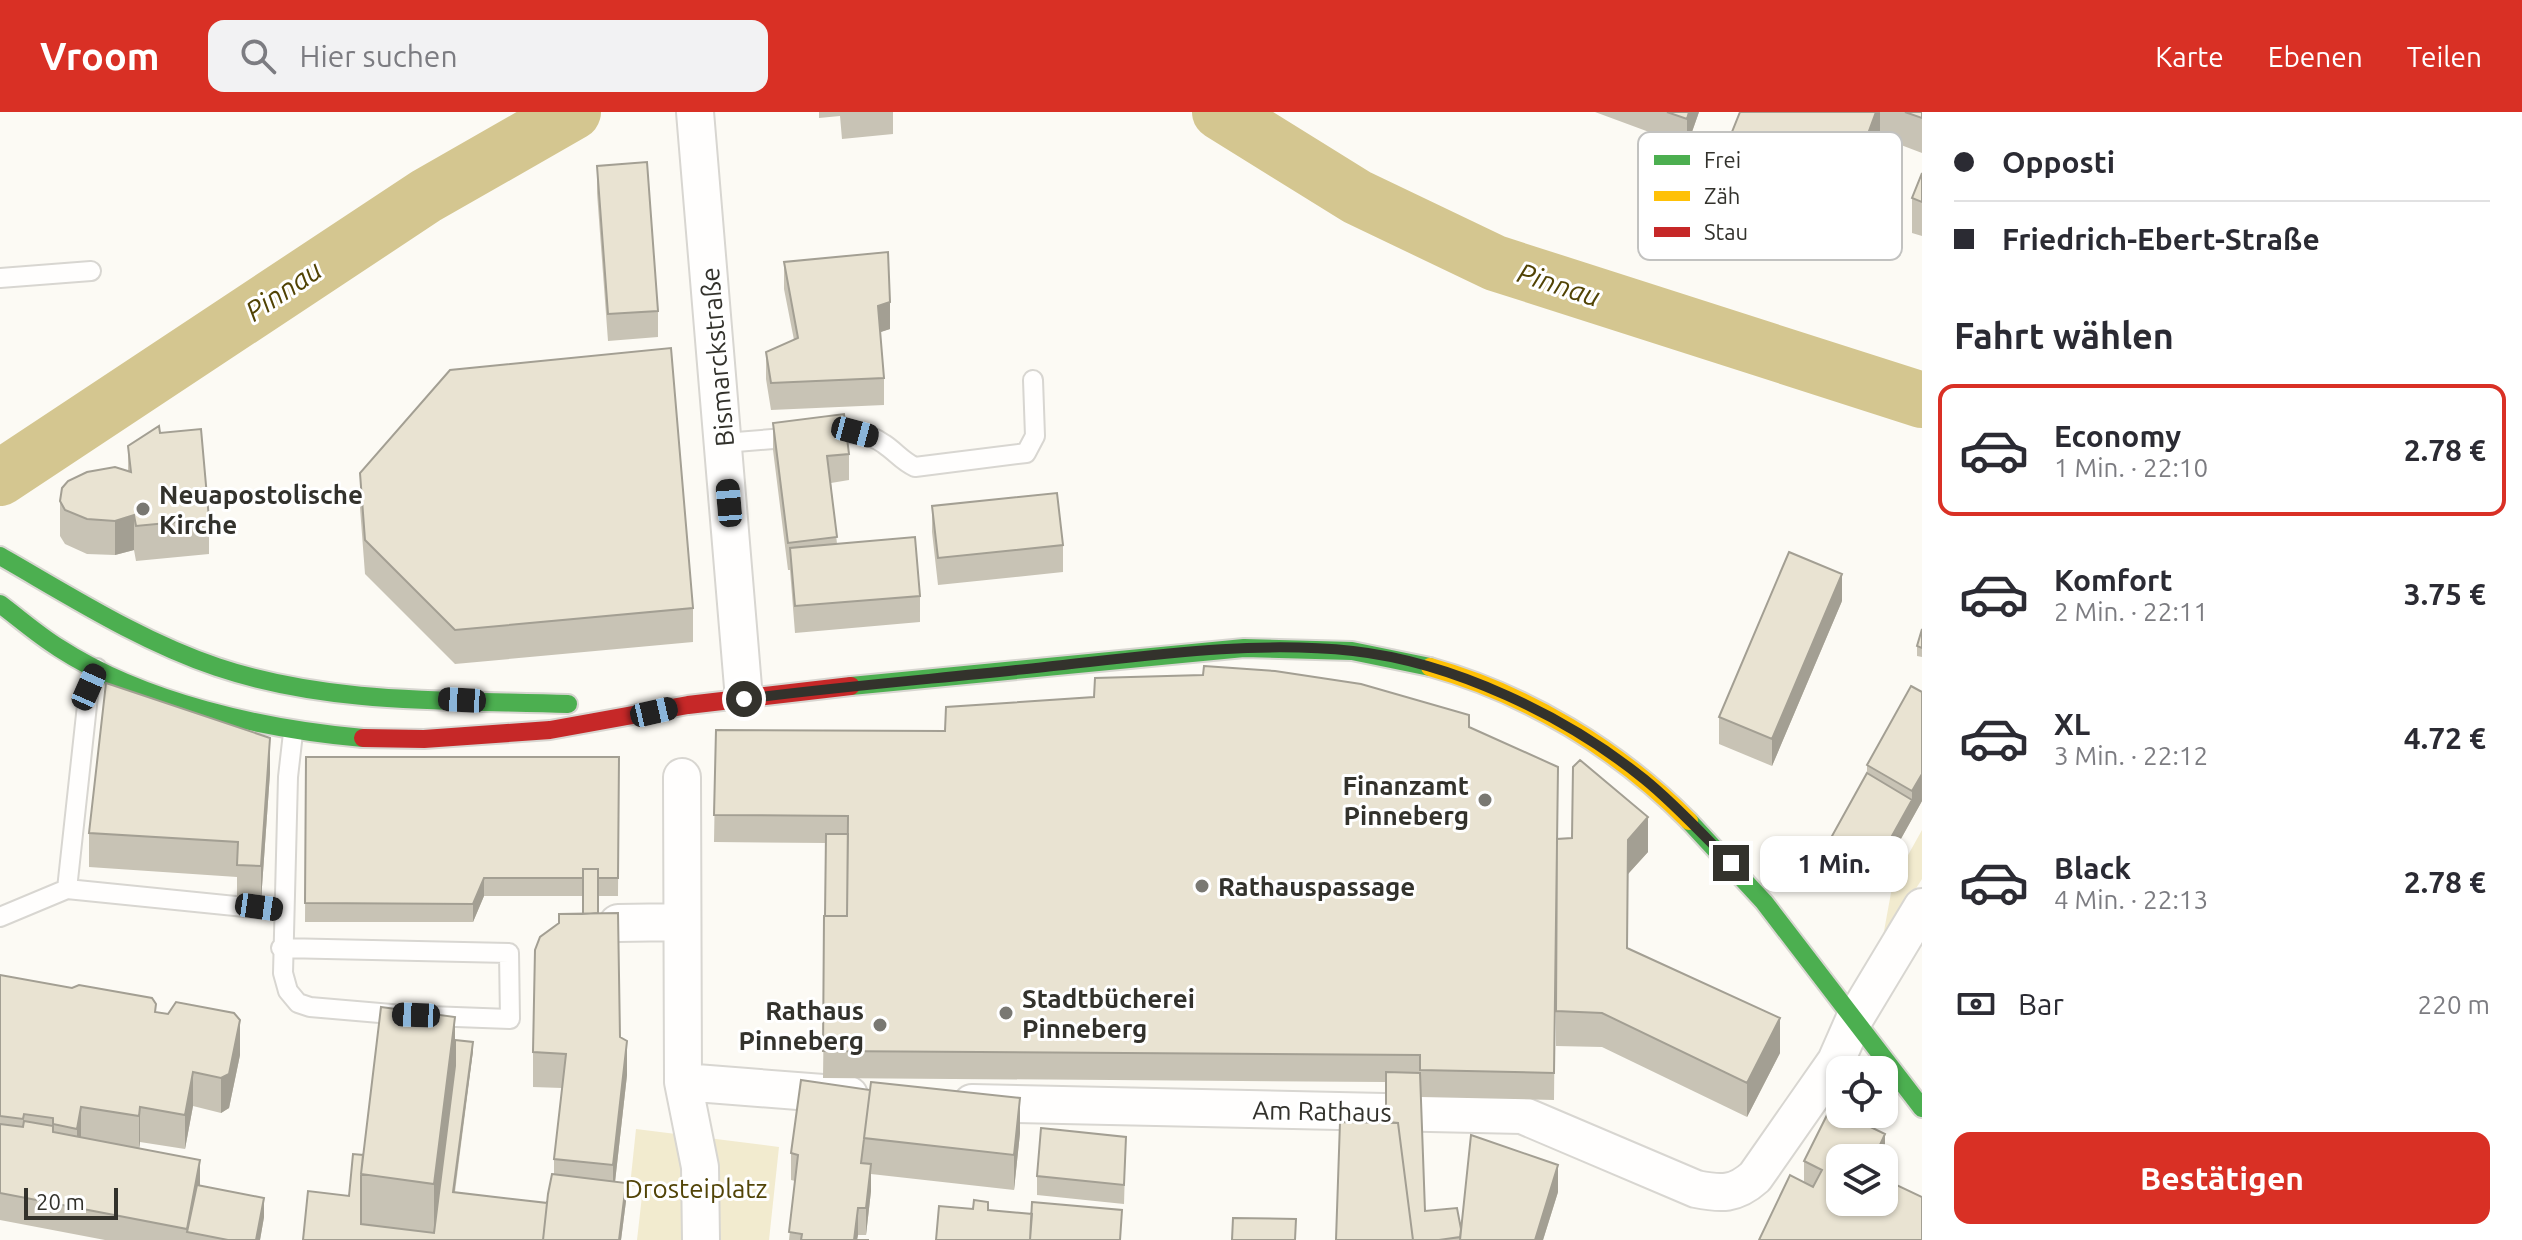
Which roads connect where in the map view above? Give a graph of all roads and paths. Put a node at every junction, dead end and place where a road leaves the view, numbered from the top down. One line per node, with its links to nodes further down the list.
1 (695, 112): 5 (street, Bismarckstraße)
2 (91, 271): 3 (lane)
3 (0, 278)
4 (1033, 380): 5 (lane)
5 (724, 443): 10 (street, Bismarckstraße)
6 (0, 556): 8 (main road)
7 (0, 604): 9 (main road)
8 (163, 646): 9 (main road); 11 (main road)
9 (97, 668): 13 (main road); 16 (lane)
10 (744, 699): 12 (main road); 23 (main road)
11 (462, 700): 12 (main road); 14 (main road)
12 (682, 706): 14 (main road)
13 (293, 733): 14 (main road); 18 (lane)
14 (419, 742)
15 (682, 777): 20 (street)
16 (67, 889): 18 (lane); 19 (lane)
17 (1922, 907): 23 (street, Am Rathaus)
18 (284, 911): 22 (lane)
19 (0, 917)
20 (682, 922): 21 (street); 24 (street)
21 (618, 923)
22 (281, 948): 22 (lane)
23 (1854, 1020): 26 (street, Am Rathaus); 27 (main road)
24 (683, 1082): 25 (street); 28 (street)
25 (875, 1097)
26 (939, 1101)
27 (1922, 1108)
28 (701, 1240)

